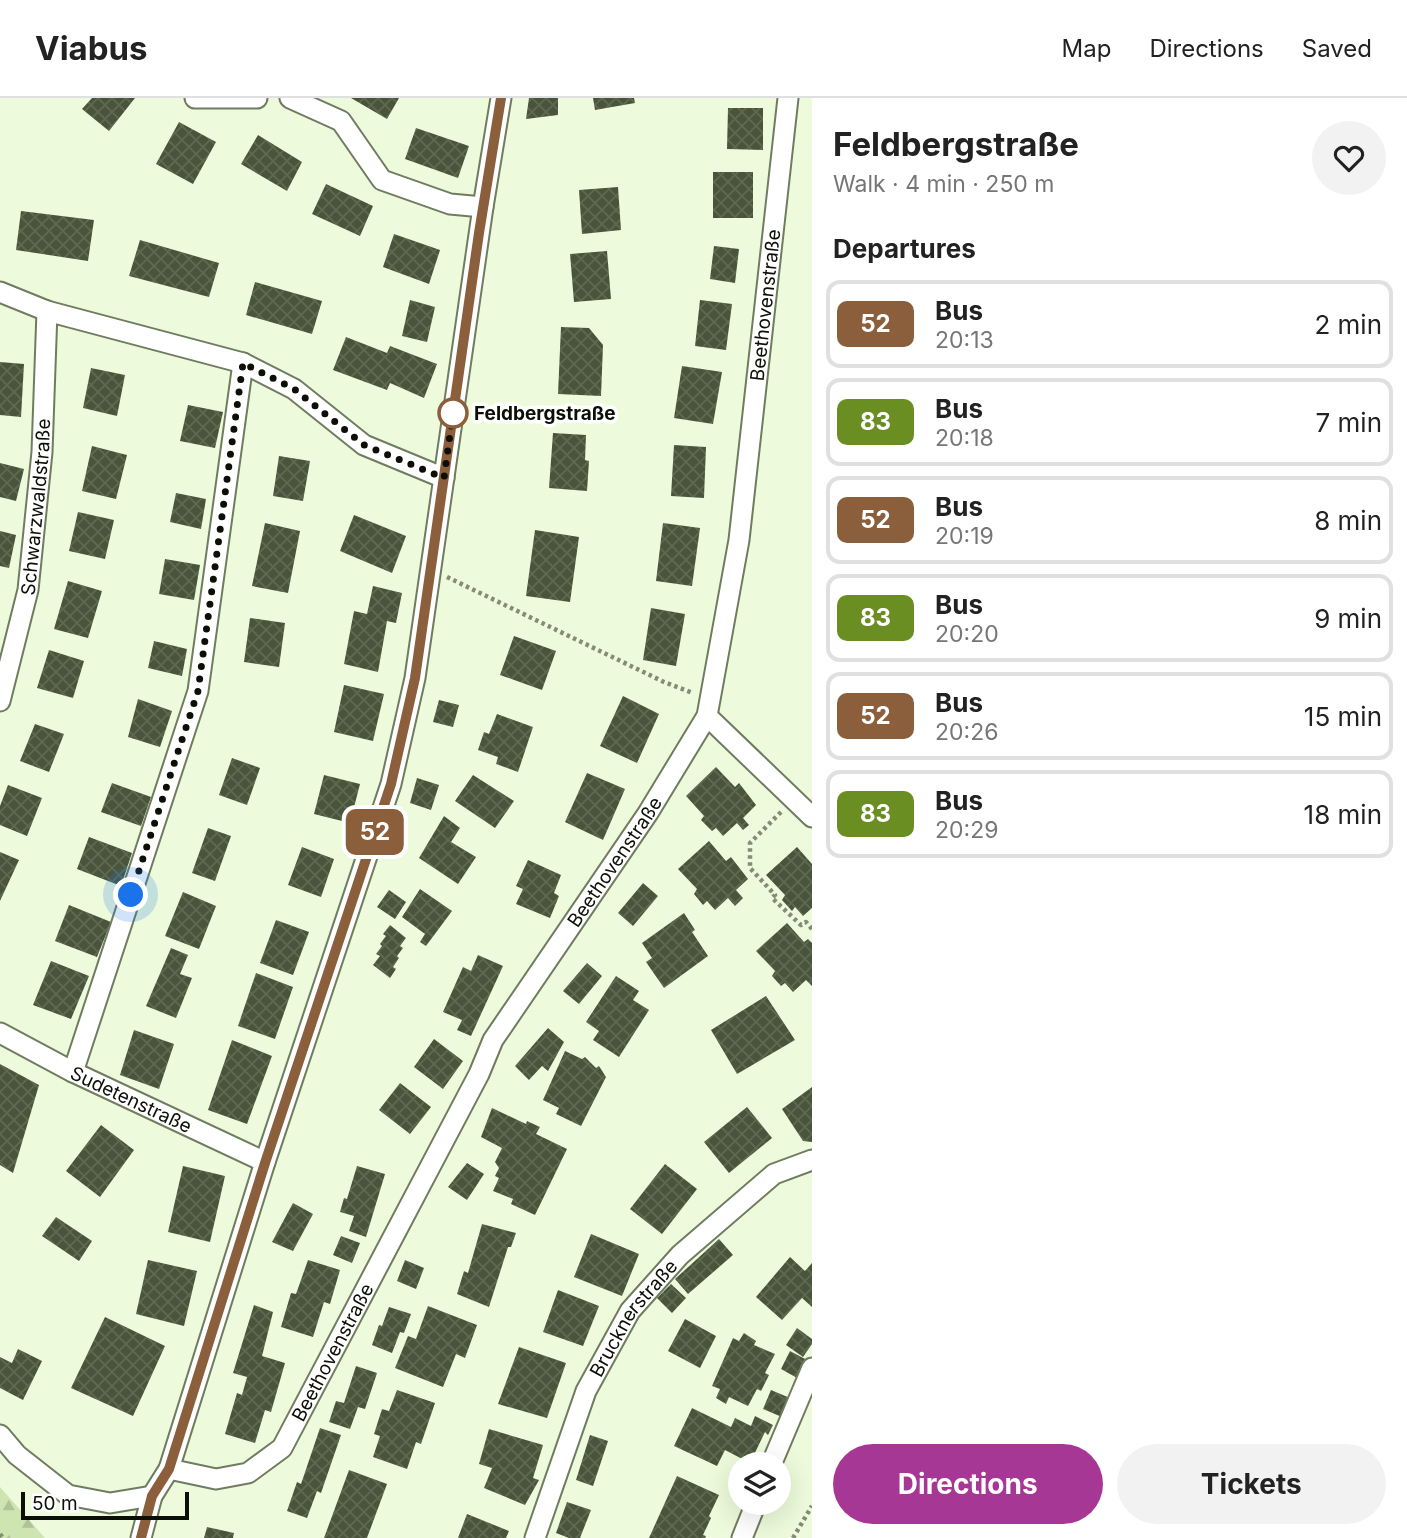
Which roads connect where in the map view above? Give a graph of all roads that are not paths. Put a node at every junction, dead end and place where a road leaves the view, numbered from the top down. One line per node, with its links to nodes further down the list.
1 (195, 98): 2 (street)
2 (257, 98)
3 (290, 98): 6 (street)
4 (501, 98): 6 (street)
5 (788, 98): 12 (street, Beethovenstraße)
6 (483, 207): 10 (street)
7 (0, 292): 8 (street)
8 (47, 311): 9 (street); 11 (street, Schwarzwaldstraße)
9 (243, 363): 10 (street); 15 (street)
10 (444, 478): 17 (street)
11 (0, 701)
12 (708, 708): 13 (street); 21 (street, Beethovenstraße)
13 (812, 817)
14 (0, 1033): 15 (street, Sudetenstraße)
15 (73, 1072): 17 (street, Sudetenstraße)
16 (812, 1160): 25 (street, Brucknerstraße)
17 (265, 1163): 21 (street)
18 (812, 1368): 20 (street)
19 (0, 1435): 22 (street)
20 (776, 1452)
21 (169, 1469): 22 (street)
22 (152, 1496): 24 (street)
23 (751, 1515): 26 (street)
24 (141, 1538)
25 (535, 1538)
26 (742, 1538)

